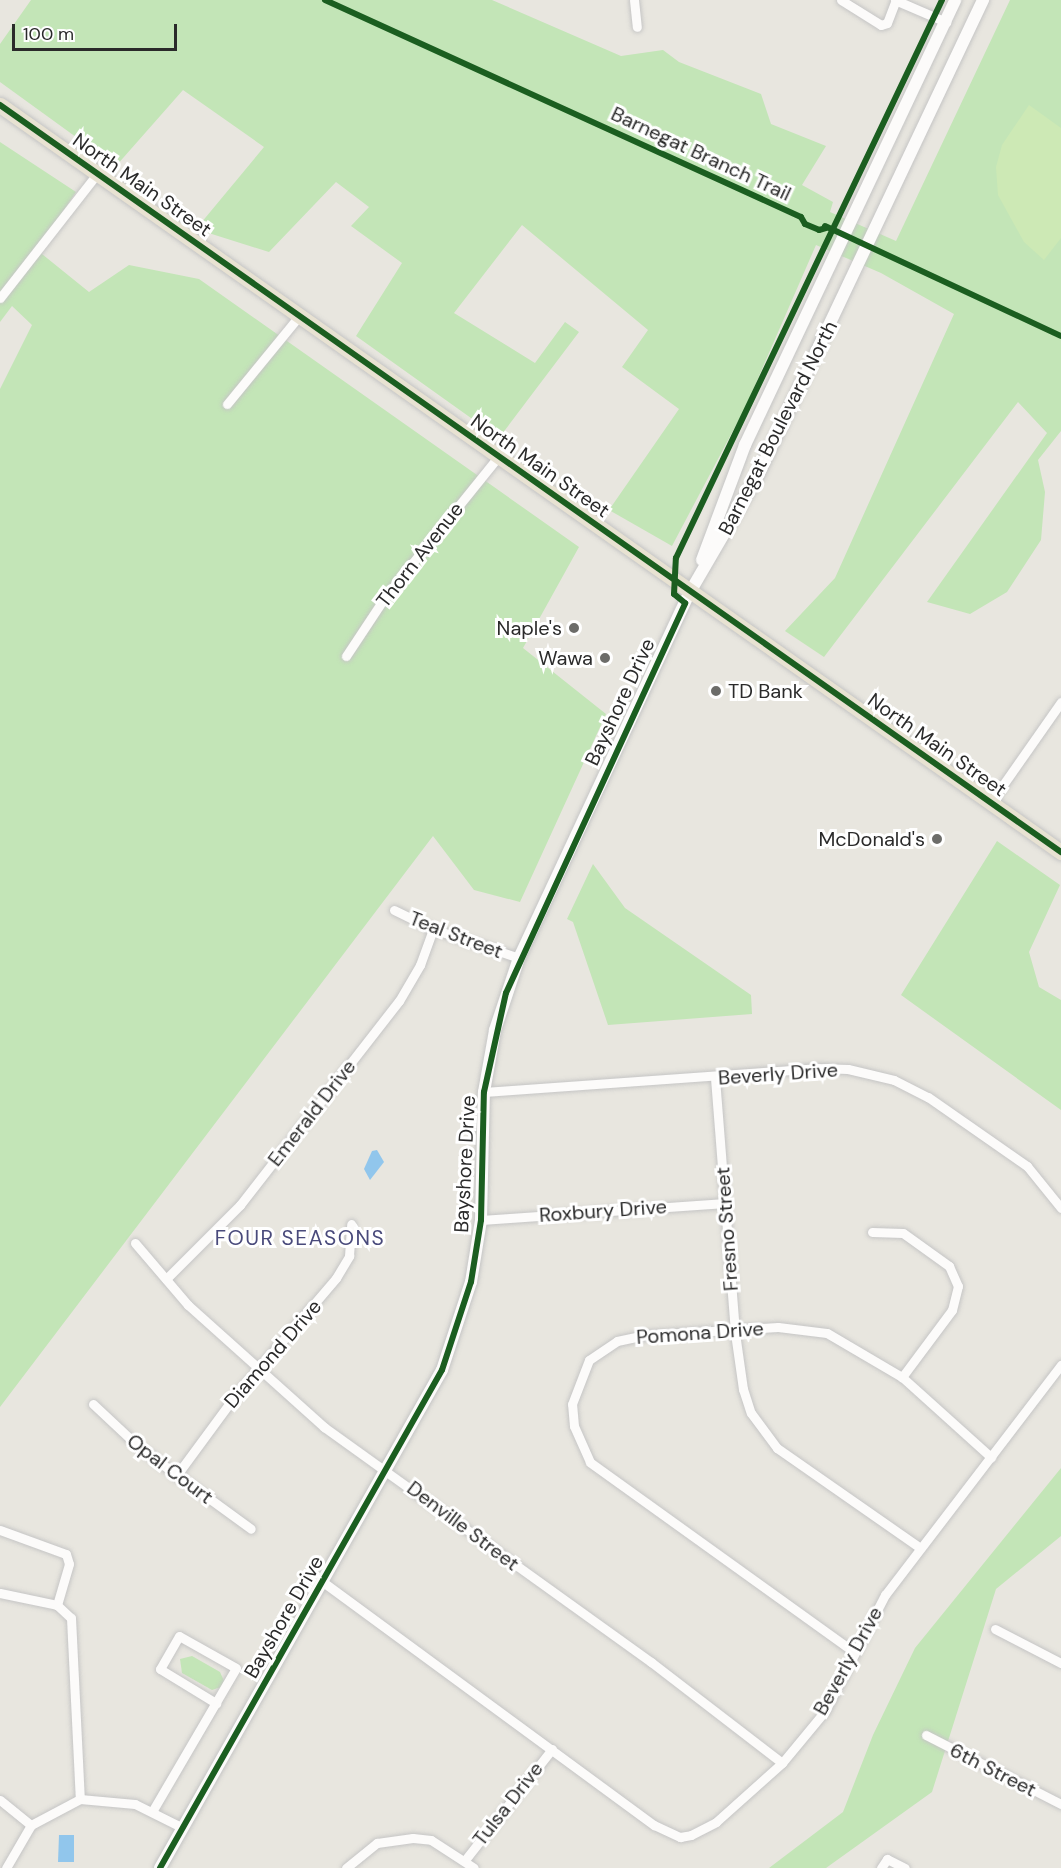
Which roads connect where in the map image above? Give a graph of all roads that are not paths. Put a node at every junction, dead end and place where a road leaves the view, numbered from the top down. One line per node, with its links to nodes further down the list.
1 (634, 0): 7 (street)
2 (841, 0): 3 (street)
3 (896, 0): 6 (street)
4 (955, 0): 6 (street, Barnegat Boulevard North)
5 (983, 0): 14 (street, Barnegat Boulevard North)
6 (946, 22): 14 (street, Barnegat Boulevard North)
7 (637, 27)
8 (0, 105): 9 (highway, North Main Street)
9 (97, 174): 10 (street); 11 (highway, North Main Street)
10 (0, 298)
11 (299, 316): 12 (street); 13 (highway, North Main Street)
12 (227, 404)
13 (498, 457): 14 (highway, North Main Street); 15 (street, Thorn Avenue)
14 (690, 592): 17 (highway, North Main Street); 21 (street, Bayshore Drive)
15 (346, 656)
16 (1061, 702): 17 (street)
17 (991, 802): 18 (highway, North Main Street)
18 (1061, 852)
19 (394, 910): 20 (street, Teal Street)
20 (433, 929): 21 (street, Teal Street); 30 (street, Emerald Drive)
21 (519, 958): 23 (street, Bayshore Drive)
22 (715, 1078): 23 (street, Beverly Drive); 24 (street, Fresno Street); 25 (street, Beverly Drive)
23 (484, 1092): 26 (street, Bayshore Drive)
24 (725, 1203): 26 (street, Roxbury Drive); 31 (street, Fresno Street)
25 (1061, 1208)
26 (481, 1220): 37 (street, Bayshore Drive)
27 (351, 1224): 33 (street, Diamond Drive)
28 (872, 1232): 34 (street)
29 (135, 1243): 30 (street, Denville Street)
30 (166, 1279): 33 (street, Denville Street)
31 (735, 1333): 34 (street, Pomona Drive); 41 (street, Fresno Street); 46 (street, Pomona Drive)
32 (1061, 1365): 36 (street, Beverly Drive)
33 (259, 1369): 37 (street, Denville Street); 38 (street, Diamond Drive)
34 (902, 1377): 36 (street, Pomona Drive)
35 (93, 1404): 38 (street, Opal Court)
36 (991, 1457): 41 (street, Beverly Drive)
37 (387, 1470): 42 (street, Bayshore Drive); 51 (street, Denville Street)
38 (176, 1476): 39 (street, Opal Court)
39 (251, 1529)
40 (0, 1530): 44 (street)
41 (919, 1547): 46 (street, Beverly Drive)
42 (323, 1582): 50 (street, Beverly Drive); 57 (street, Bayshore Drive)
43 (0, 1593): 44 (street)
44 (57, 1605): 52 (street)
45 (995, 1629): 47 (street)
46 (854, 1652): 51 (street, Beverly Drive)
47 (1061, 1663)
48 (216, 1703): 48 (street); 55 (street)
49 (926, 1735): 54 (street, 6th Street)
50 (552, 1749): 51 (street, Beverly Drive); 58 (street, Tulsa Drive)
51 (782, 1763)
52 (80, 1799): 55 (street); 56 (street)
53 (0, 1800): 56 (street)
54 (1061, 1804)
55 (153, 1810): 57 (street)
56 (31, 1825): 59 (street)
57 (181, 1827): 60 (street, Bayshore Drive)
58 (465, 1860): 61 (street, Tulsa Drive); 62 (street, Tulsa Drive)
59 (6, 1868)
60 (160, 1868)
61 (346, 1868)
62 (474, 1868)
63 (881, 1868): 64 (street)
64 (905, 1868)

